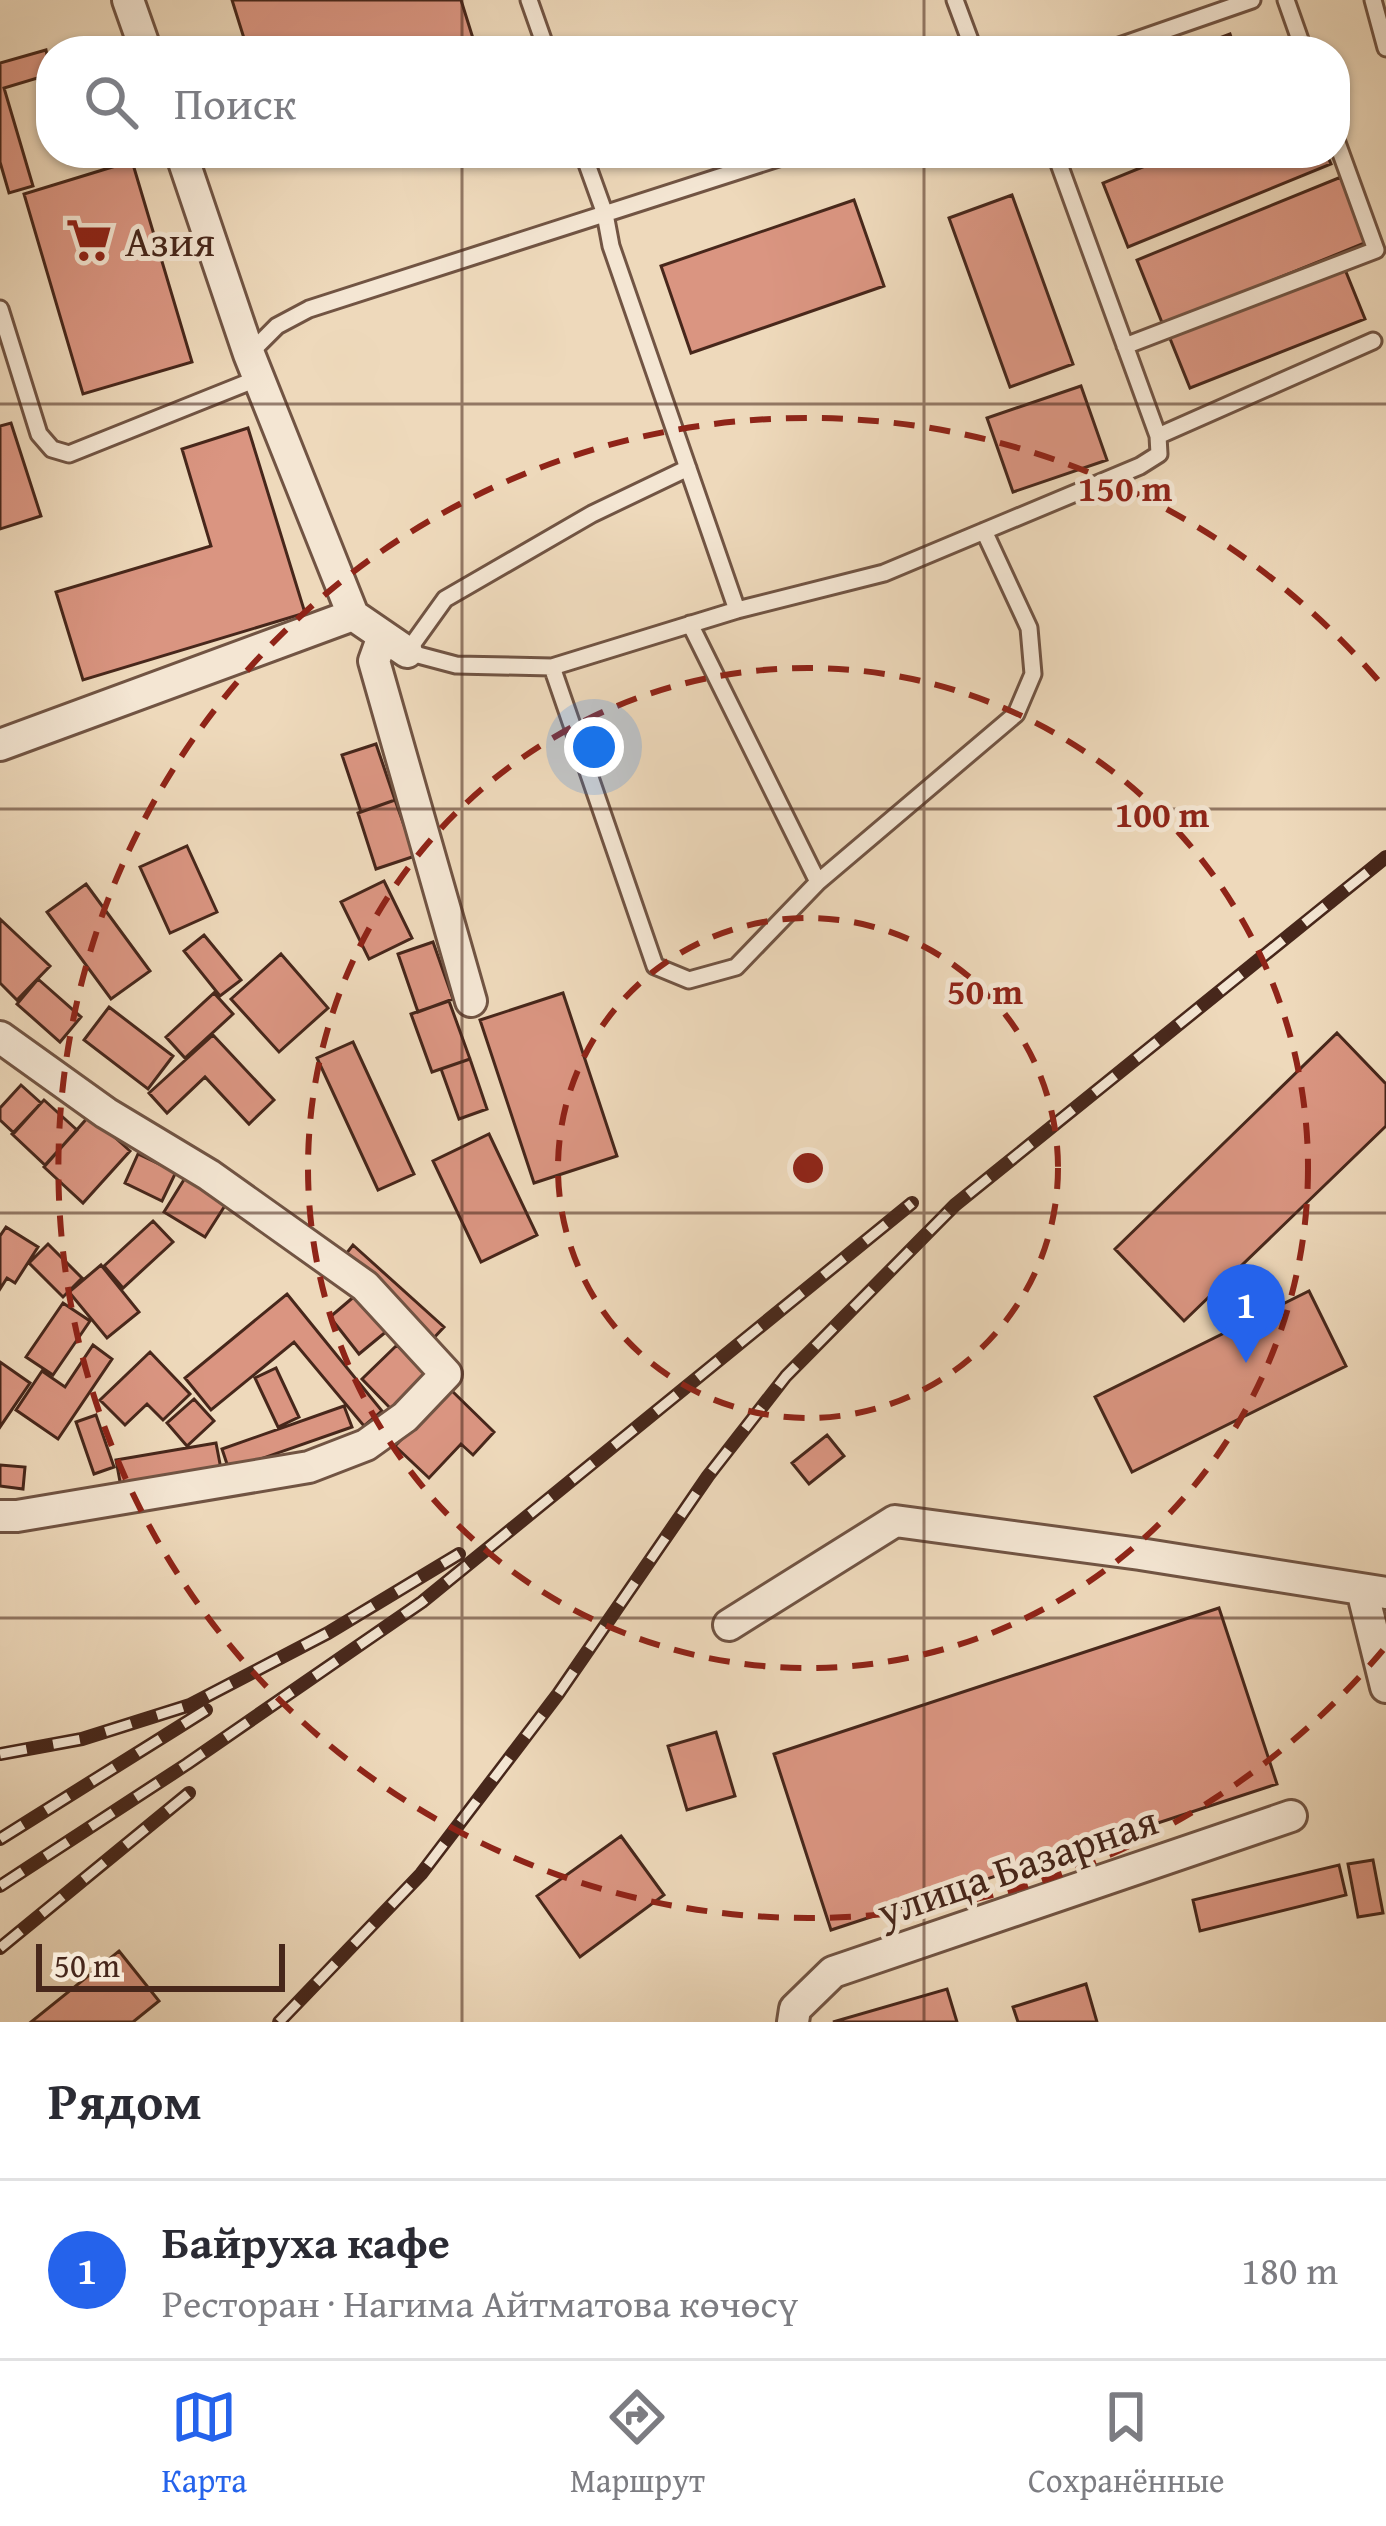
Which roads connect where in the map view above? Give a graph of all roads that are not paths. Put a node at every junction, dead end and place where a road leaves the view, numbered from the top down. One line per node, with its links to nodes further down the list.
1 (128, 0): 7 (street)
2 (529, 0): 8 (lane)
3 (955, 0): 9 (lane)
4 (1252, 0): 10 (lane)
5 (1286, 0): 11 (lane)
6 (1373, 0): 12 (lane)
7 (141, 36)
8 (542, 36)
9 (968, 36)
10 (1148, 36)
11 (1299, 36)
12 (1386, 48)
13 (186, 168): 23 (street)
14 (588, 168): 18 (lane)
15 (747, 168): 18 (lane)
16 (1060, 168): 22 (lane)
17 (1348, 168): 19 (lane)
18 (604, 214): 23 (lane); 25 (lane)
19 (1381, 248): 22 (lane)
20 (0, 309): 23 (lane)
21 (1373, 341): 24 (lane)
22 (1125, 346): 24 (lane)
23 (254, 366): 28 (street)
24 (1158, 436): 26 (lane)
25 (688, 468): 27 (lane); 30 (lane)
26 (984, 531): 27 (lane); 33 (lane)
27 (736, 610): 29 (lane)
28 (353, 615): 30 (street); 32 (street)
29 (690, 624): 31 (lane); 33 (lane)
30 (395, 644): 31 (lane); 34 (street)
31 (552, 667): 33 (lane)
32 (0, 745)
33 (818, 882)
34 (471, 1001)
35 (0, 1037): 36 (street)
36 (0, 1516)
37 (1374, 1592): 38 (street); 39 (street)
38 (729, 1625)
39 (1386, 1687)
40 (1292, 1816): 41 (street, улица Базарная)
41 (793, 2022)

